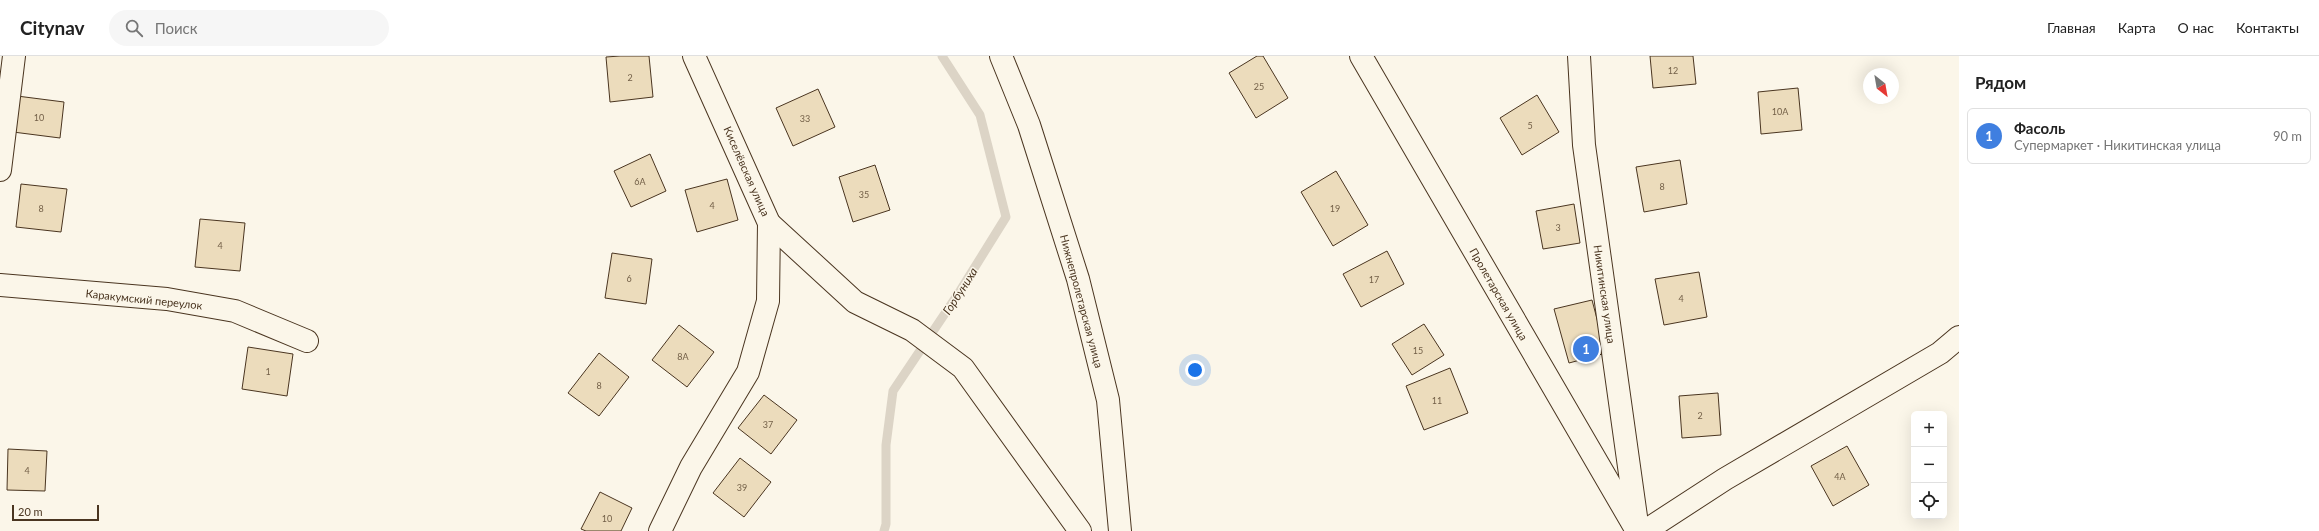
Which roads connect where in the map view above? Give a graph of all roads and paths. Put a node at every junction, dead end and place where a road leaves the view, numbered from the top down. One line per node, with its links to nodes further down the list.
1 (14, 56): 6 (street)
2 (694, 56): 7 (street, Киселёвская улица)
3 (1001, 56): 13 (street, Нижнепролетарская улица)
4 (1361, 56): 14 (street, Пролетарская улица)
5 (1579, 56): 14 (street, Никитинская улица)
6 (0, 170)
7 (769, 223): 11 (street, Киселёвская улица); 12 (street)
8 (0, 285): 10 (street, Каракумский переулок)
9 (1959, 337): 15 (street)
10 (307, 341)
11 (660, 531)
12 (1080, 531)
13 (1120, 531)
14 (1638, 531)
15 (1645, 531)

